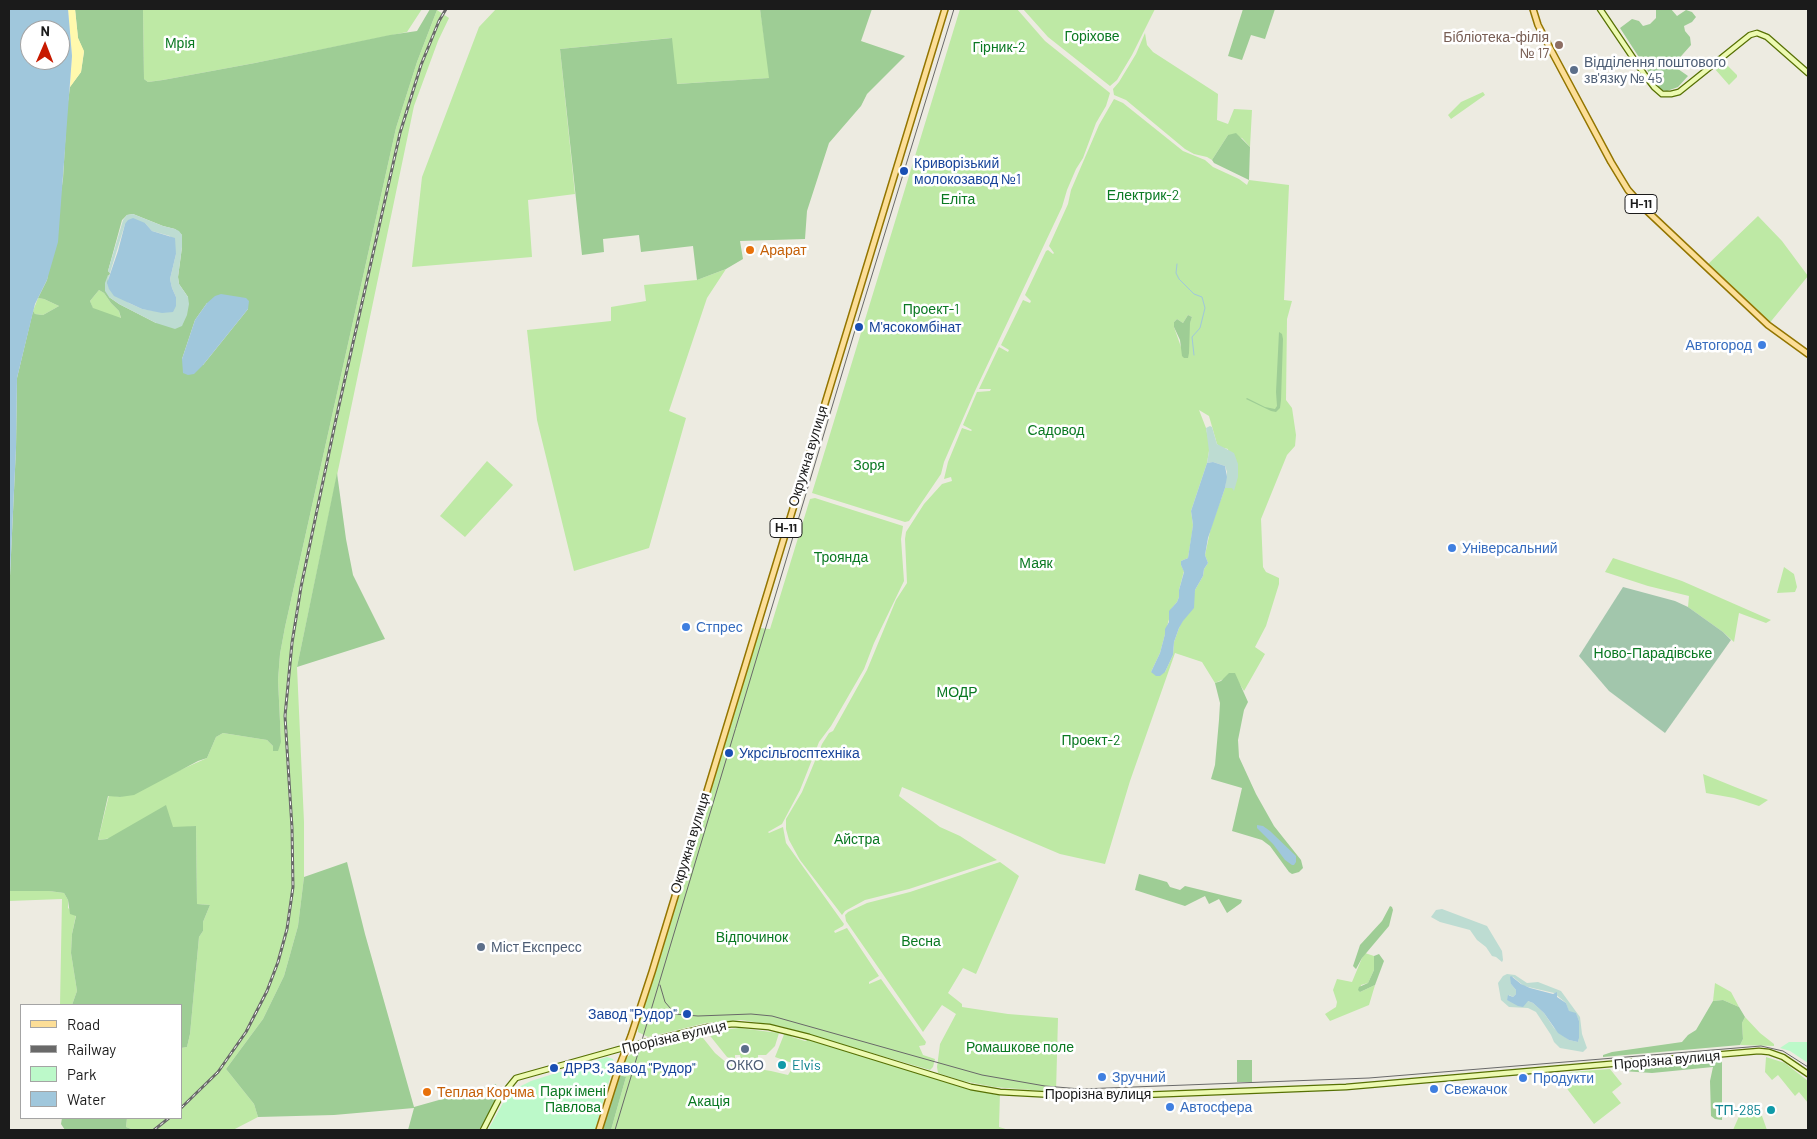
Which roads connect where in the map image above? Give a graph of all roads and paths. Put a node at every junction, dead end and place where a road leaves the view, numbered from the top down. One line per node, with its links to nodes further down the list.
1 (945, 9): 6 (main road, Окружна вулиця / Н-11)
2 (1533, 9): 5 (main road, Н-11)
3 (1600, 9): 4 (main road)
4 (1808, 73)
5 (1808, 354)
6 (628, 1046): 7 (main road, Прорізна вулиця); 8 (main road, Прорізна вулиця); 9 (main road, Н-11)
7 (1808, 1074)
8 (483, 1130)
9 (600, 1130)

